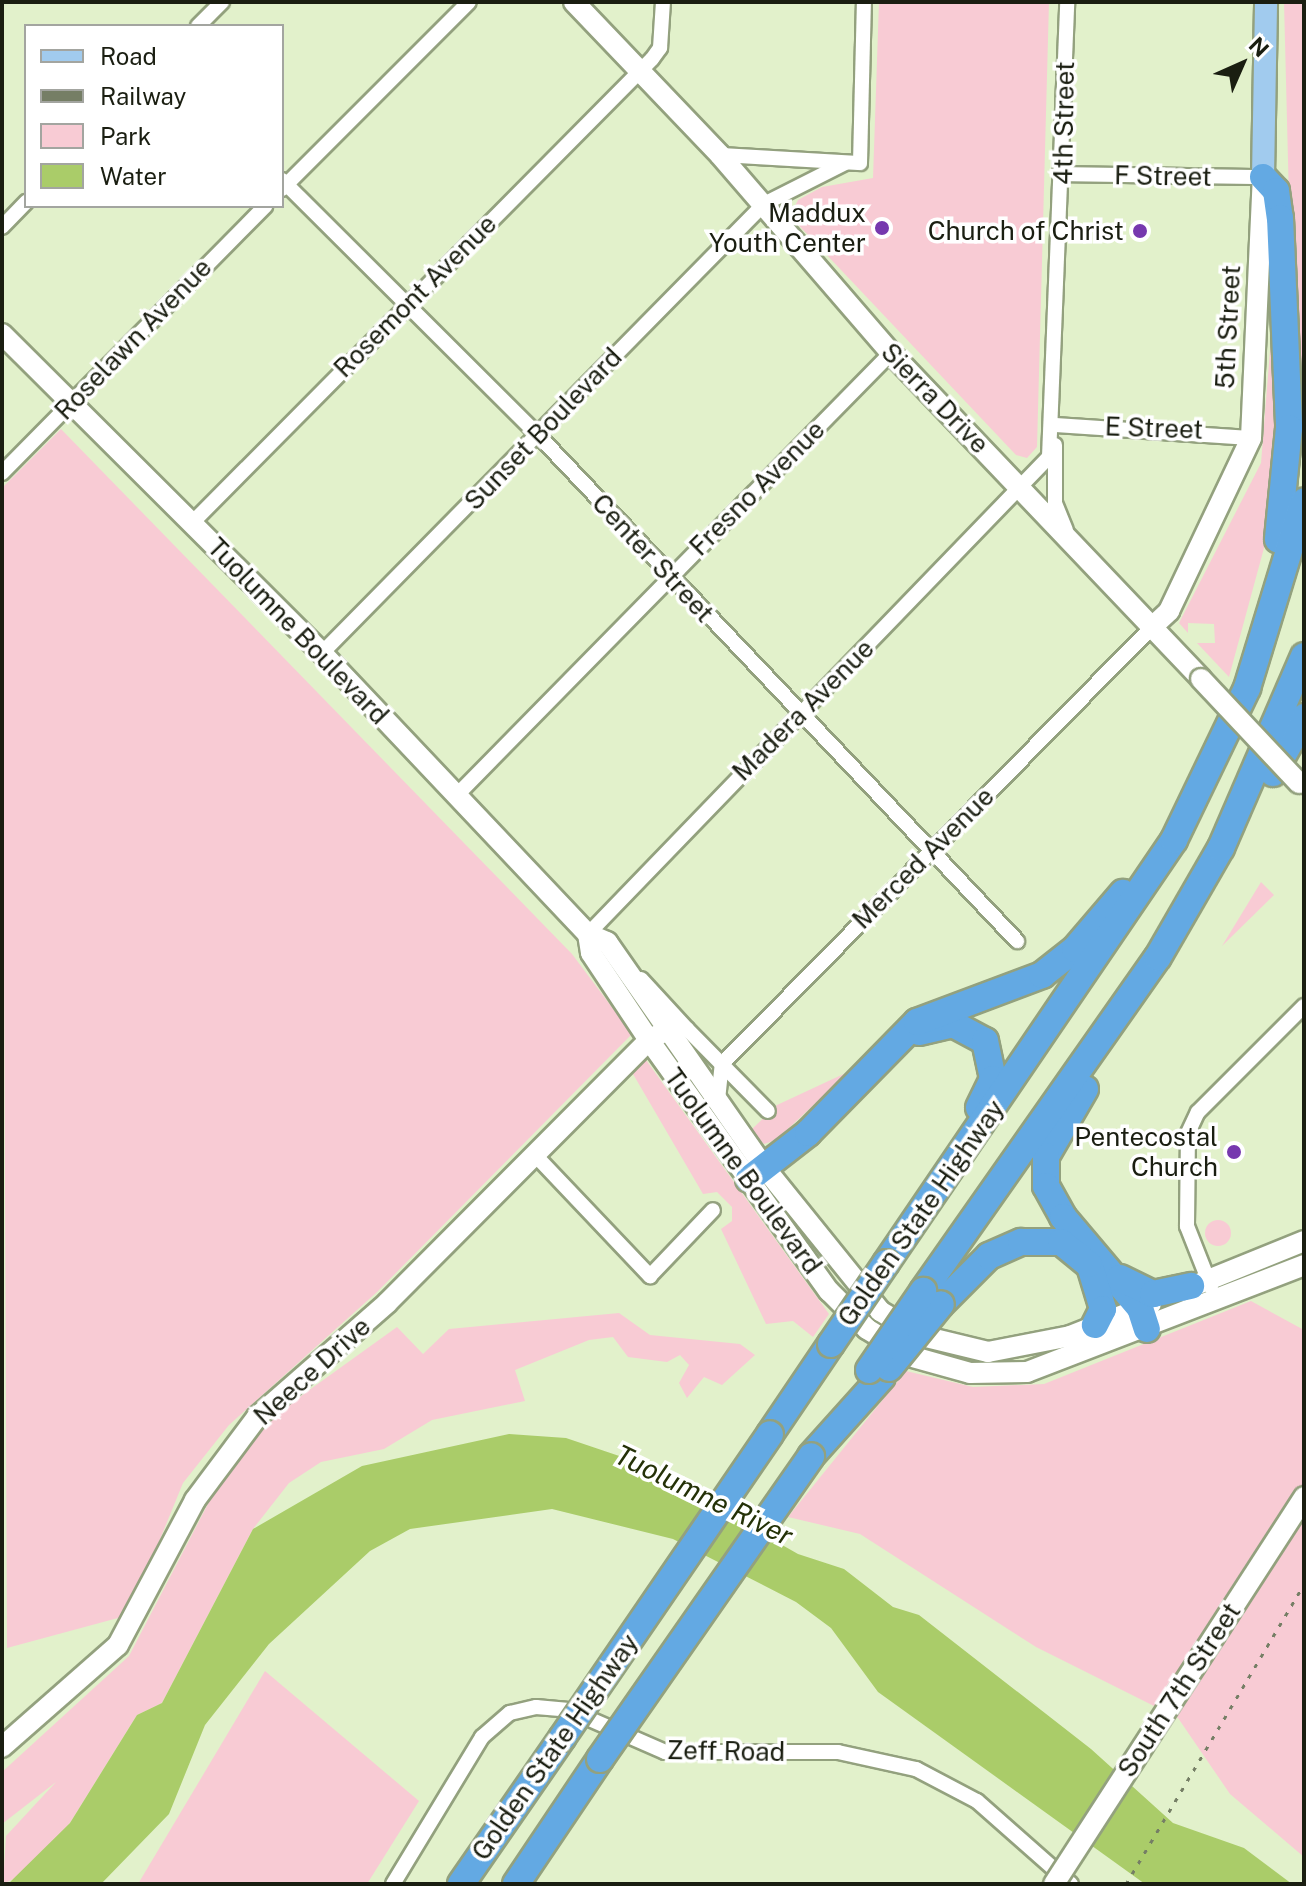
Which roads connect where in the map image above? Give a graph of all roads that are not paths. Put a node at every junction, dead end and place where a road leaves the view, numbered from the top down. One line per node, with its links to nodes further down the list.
1 (222, 2): 8 (street)
2 (469, 2): 14 (street)
3 (574, 2): 9 (street, Sierra Drive)
4 (663, 2): 9 (street, Rosemont Avenue)
5 (864, 2): 11 (street)
6 (1067, 2): 12 (street, 4th Street)
7 (1266, 2): 13 (main road, 5th Street)
8 (200, 24)
9 (639, 70): 10 (street, Sierra Drive); 20 (street, Rosemont Avenue)
10 (720, 155): 11 (street); 17 (street, Sierra Drive)
11 (852, 163): 17 (street, Sunset Boulevard)
12 (1063, 174): 13 (street, F Street); 24 (street, 4th Street)
13 (1263, 177): 26 (street, 5th Street); 36 (highway)
14 (284, 184)
15 (284, 186): 20 (street, Center Street)
16 (24, 204): 19 (street)
17 (764, 204): 22 (street, Sierra Drive); 25 (street, Sunset Boulevard)
18 (263, 208): 23 (street, Roselawn Avenue)
19 (2, 227)
20 (406, 305): 25 (street, Center Street); 30 (street, Rosemont Avenue)
21 (2, 334): 23 (street, Tuolumne Boulevard)
22 (891, 353): 28 (street, Sierra Drive); 32 (street, Fresno Avenue)
23 (71, 403): 27 (street, Roselawn Avenue); 30 (street, Tuolumne Boulevard)
24 (1055, 431): 26 (street, E Street); 28 (street, 4th Street); 31 (street, 4th Street)
25 (538, 435): 32 (street, Center Street); 34 (street, Sunset Boulevard)
26 (1251, 438): 33 (street, 5th Street)
27 (2, 473)
28 (1020, 488): 31 (street, Sierra Drive); 37 (street, Madera Avenue)
29 (1304, 502): 36 (highway, Golden State Highway)
30 (192, 523): 34 (street, Tuolumne Boulevard)
31 (1072, 543): 33 (street, Sierra Drive)
32 (670, 576): 37 (street, Center Street); 41 (street, Fresno Avenue)
33 (1151, 628): 40 (street, Sierra Drive, bridge); 43 (street, Merced Avenue)
34 (322, 653): 41 (street, Tuolumne Boulevard)
35 (1304, 656): 42 (highway, Golden State Highway)
36 (1247, 688): 39 (highway, Golden State Highway)
37 (801, 713): 43 (street, Center Street); 44 (street, Madera Avenue)
38 (1304, 717): 42 (highway)
39 (1229, 728): 50 (highway); 58 (highway, Golden State Highway)
40 (1302, 785)
41 (456, 796): 44 (street, Tuolumne Boulevard)
42 (1221, 848): 46 (highway, Golden State Highway)
43 (931, 850): 45 (street, Center Street); 51 (street, Merced Avenue)
44 (588, 934): 48 (street, Tuolumne Boulevard); 49 (street, Tuolumne Boulevard)
45 (1017, 941)
46 (1158, 957): 59 (highway); 62 (highway, Golden State Highway)
47 (1304, 1006): 61 (street)
48 (678, 1029): 49 (street, Neece Drive); 51 (street, Tuolumne Boulevard); 52 (street, Tuolumne Boulevard)
49 (649, 1040): 54 (street, Neece Drive); 55 (street, Tuolumne Boulevard)
50 (895, 1046): 55 (highway); 58 (highway)
51 (722, 1064): 52 (street); 53 (street, Tuolumne Boulevard)
52 (718, 1100): 55 (street, Tuolumne Boulevard)
53 (768, 1111)
54 (536, 1156): 56 (street); 67 (street, Neece Drive)
55 (757, 1173): 64 (street, Tuolumne Boulevard); 65 (street, Tuolumne Boulevard)
56 (713, 1210)
57 (1304, 1241): 61 (street, Tuolumne Boulevard)
58 (886, 1263): 69 (highway, Golden State Highway, bridge)
59 (1097, 1264): 61 (highway); 62 (highway); 64 (highway); 65 (highway)
60 (1304, 1265): 63 (street, Tuolumne Boulevard)
61 (1200, 1283): 63 (street); 64 (street, Tuolumne Boulevard)
62 (932, 1298): 70 (highway, Golden State Highway, bridge)
63 (1215, 1301): 64 (street, Tuolumne Boulevard)
64 (1139, 1316): 65 (street, Tuolumne Boulevard)
65 (1095, 1325)
66 (1304, 1497): 71 (street, South 7th Street, bridge)
67 (2, 1747)
68 (393, 1884): 72 (street, Zeff Road)
69 (461, 1884)
70 (516, 1884)
71 (1054, 1884)
72 (1071, 1884)

